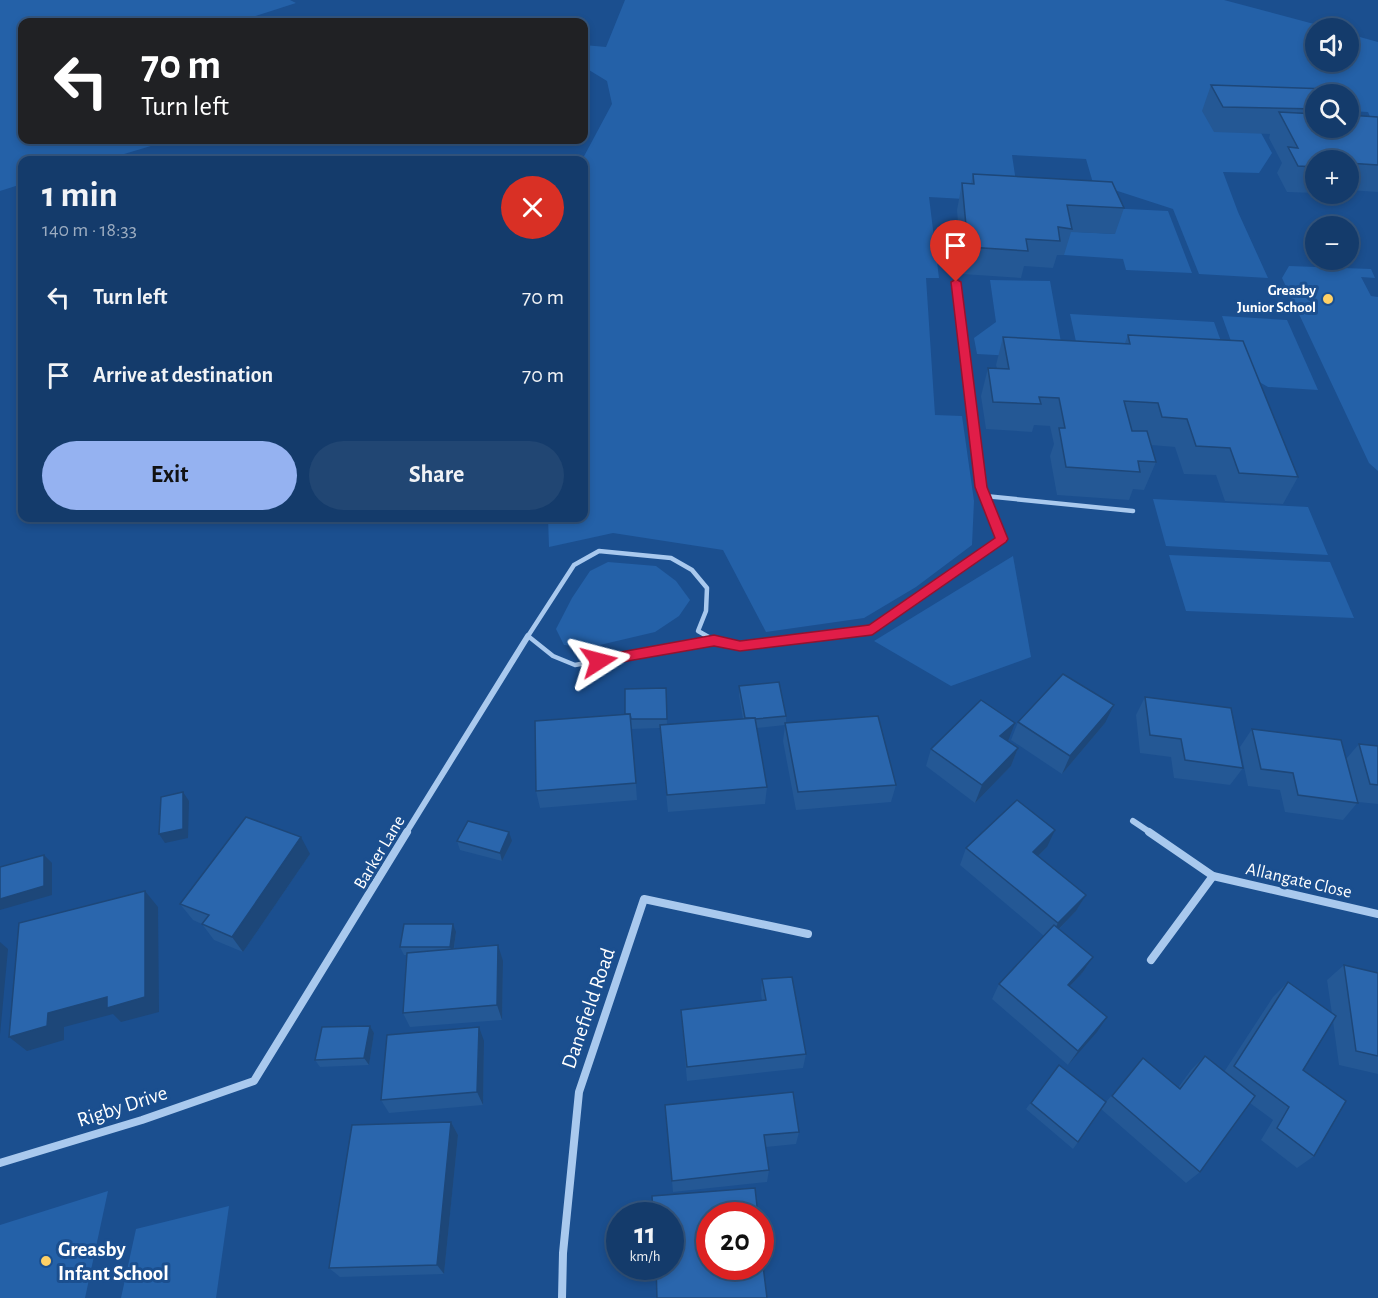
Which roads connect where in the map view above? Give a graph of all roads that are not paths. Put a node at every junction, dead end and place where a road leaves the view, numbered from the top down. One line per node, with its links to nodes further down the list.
1 (956, 282): 2 (lane)
2 (985, 496): 3 (lane); 5 (lane)
3 (1133, 511)
4 (528, 636): 5 (lane); 5 (lane); 11 (street, Barker Lane)
5 (714, 640)
6 (1133, 821): 7 (street, Allangate Close)
7 (1213, 876): 8 (street, Allangate Close); 10 (street)
8 (1378, 914)
9 (808, 934): 13 (street, Danefield Road)
10 (1151, 960)
11 (254, 1081): 12 (street, Rigby Drive)
12 (0, 1163)
13 (562, 1298)

